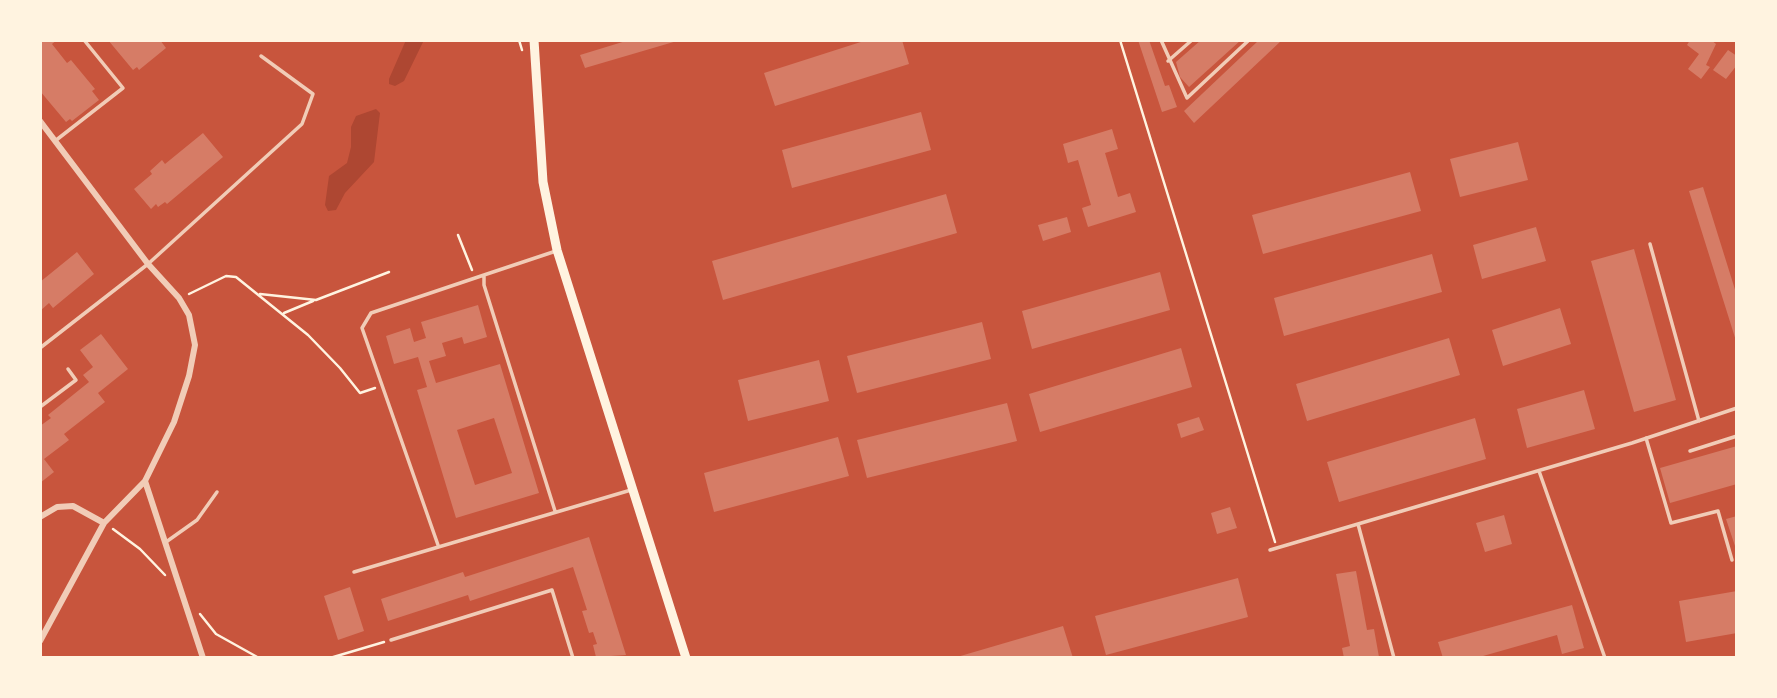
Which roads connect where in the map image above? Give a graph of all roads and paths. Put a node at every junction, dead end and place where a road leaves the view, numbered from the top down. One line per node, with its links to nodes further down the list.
1 (84, 40): 10 (lane)
2 (534, 40): 13 (main road)
3 (1120, 40): 41 (path)
4 (1161, 40): 8 (lane)
5 (1192, 40): 8 (lane)
6 (1249, 40): 8 (lane)
7 (261, 56): 14 (lane)
8 (1168, 61)
9 (40, 121): 10 (street)
10 (55, 141): 14 (street)
11 (457, 235): 17 (path)
12 (1650, 244): 27 (lane)
13 (557, 250): 16 (lane); 33 (main road)
14 (148, 264): 19 (street); 22 (lane)
15 (389, 272): 20 (path)
16 (484, 275): 17 (lane); 35 (lane)
17 (474, 278): 24 (lane)
18 (260, 294): 19 (path); 20 (path); 21 (path)
19 (179, 298): 32 (street)
20 (316, 300): 21 (path)
21 (282, 313): 24 (path)
22 (40, 348)
23 (68, 369): 25 (lane)
24 (380, 387): 40 (lane)
25 (40, 407)
26 (1737, 408): 27 (lane)
27 (1699, 421): 29 (lane)
28 (1737, 436): 30 (lane)
29 (1646, 438): 31 (lane); 43 (lane)
30 (1690, 451)
31 (1539, 471): 38 (lane); 52 (lane)
32 (145, 481): 37 (street); 39 (street)
33 (633, 489): 35 (lane); 50 (main road)
34 (216, 492): 39 (lane)
35 (555, 511): 40 (lane)
36 (40, 517): 37 (street)
37 (104, 523): 46 (street)
38 (1358, 524): 41 (lane); 51 (lane)
39 (166, 542): 47 (street)
40 (438, 545): 44 (lane)
41 (1277, 548): 42 (lane)
42 (1270, 550)
43 (1732, 560)
44 (354, 572)
45 (391, 640): 48 (path); 49 (lane)
46 (40, 641)
47 (203, 658)
48 (330, 658)
49 (573, 658)
50 (686, 658)
51 (1394, 658)
52 (1605, 658)

